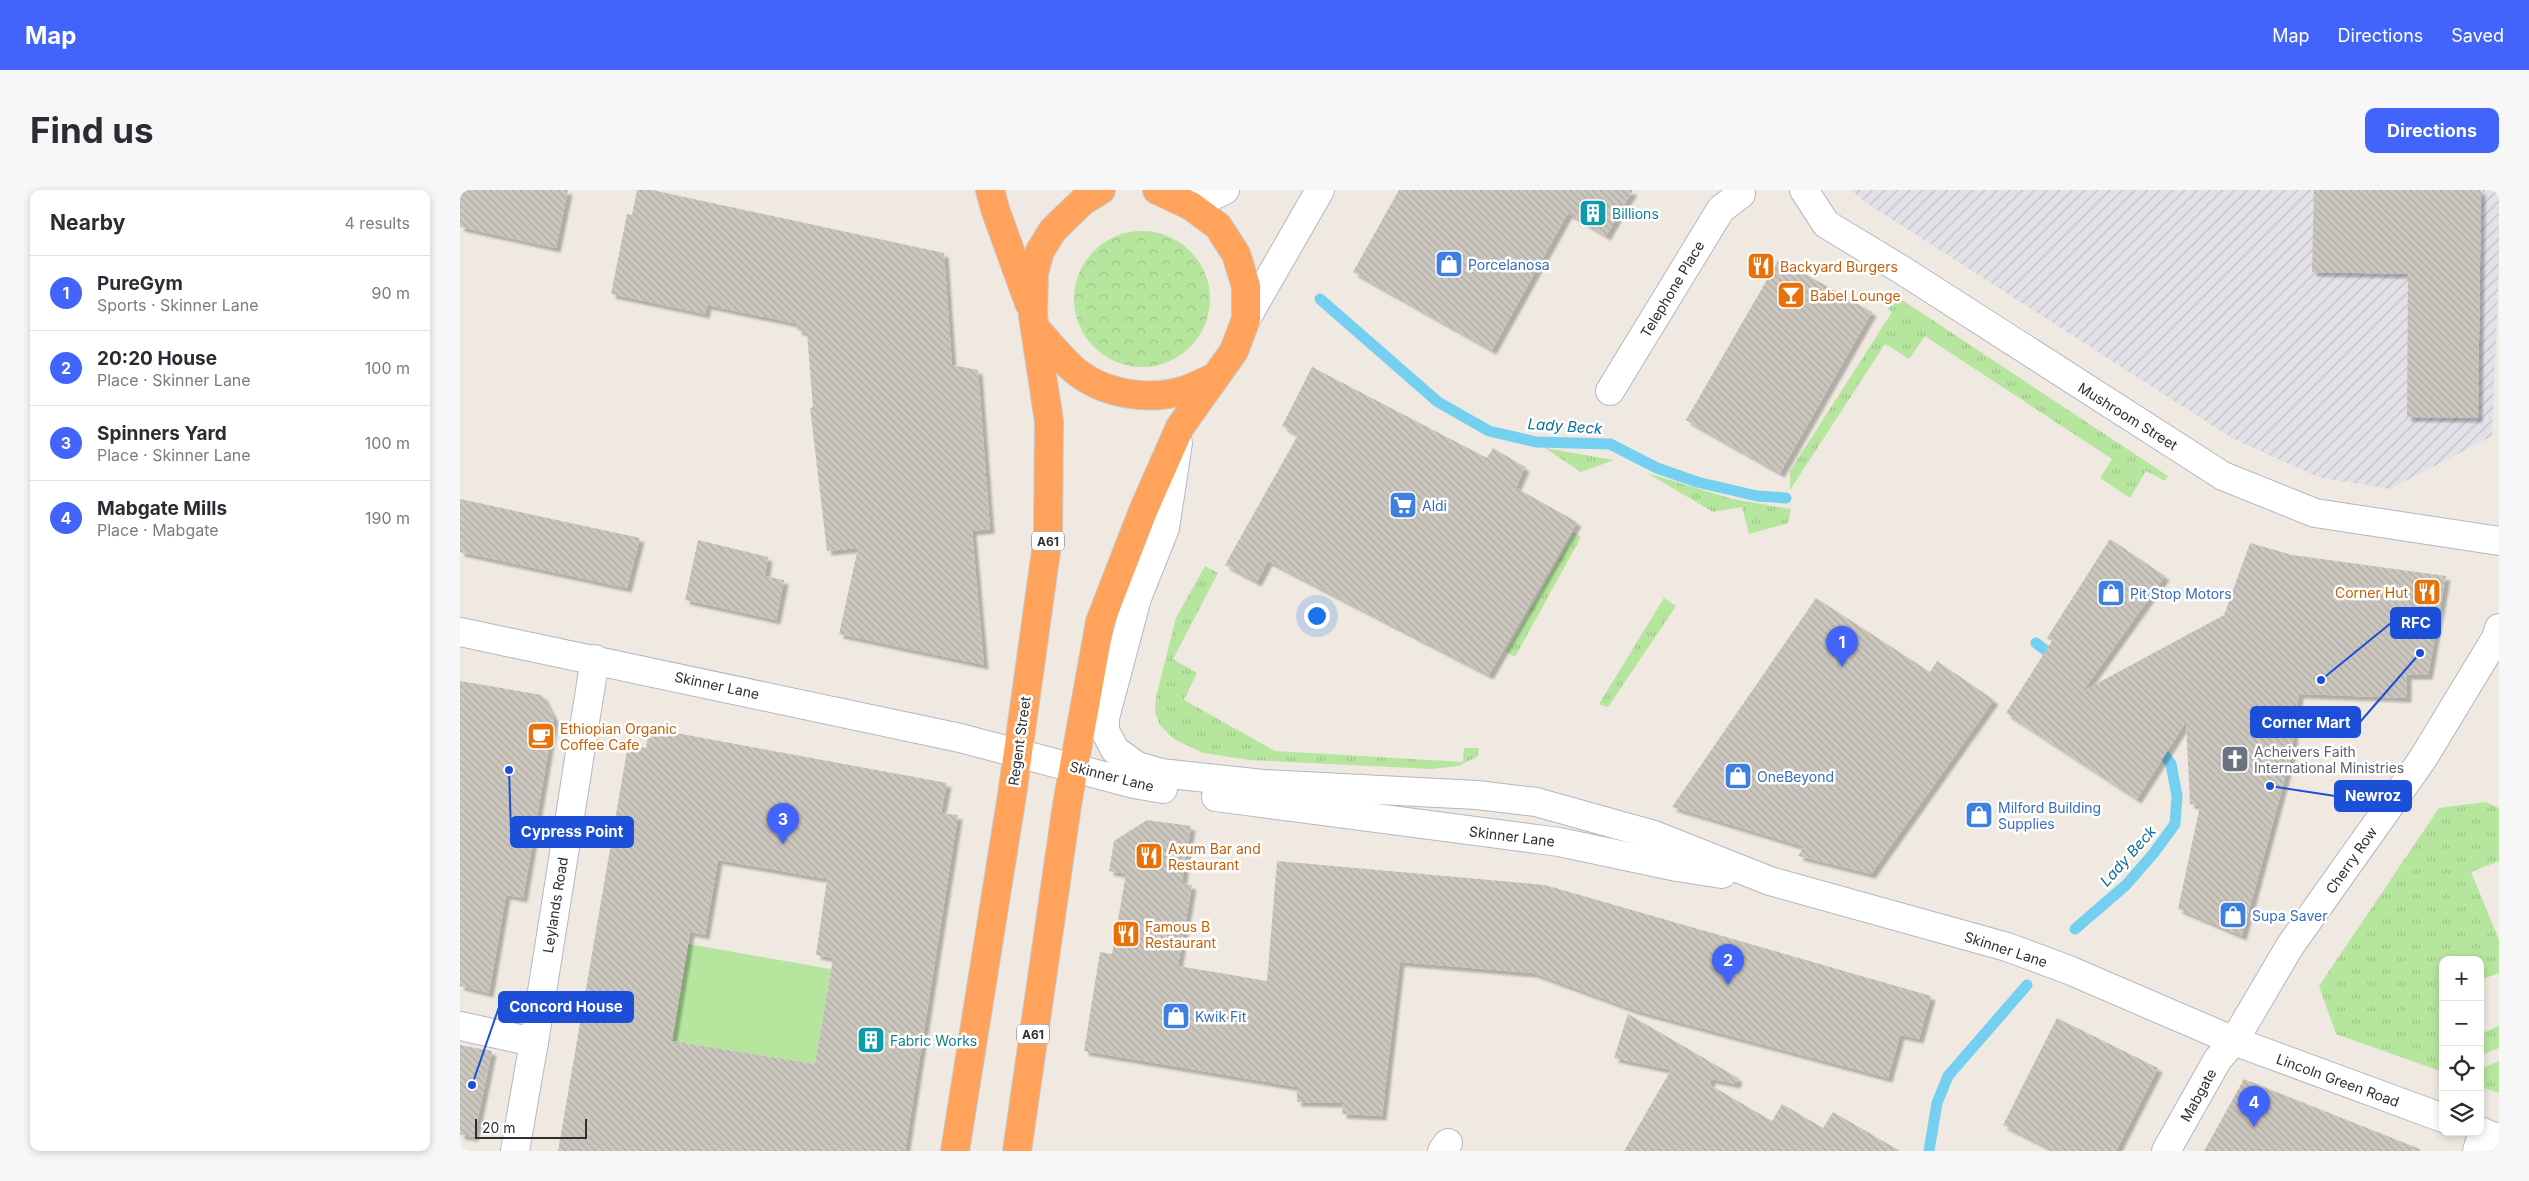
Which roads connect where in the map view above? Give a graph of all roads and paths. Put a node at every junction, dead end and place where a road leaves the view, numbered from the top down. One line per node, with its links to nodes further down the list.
1 (990, 190): 10 (highway, A61)
2 (1101, 190): 10 (highway)
3 (1158, 190): 8 (highway)
4 (1225, 190): 8 (street)
5 (1320, 190): 9 (street)
6 (1804, 190): 14 (street, Mushroom Street)
7 (1742, 192): 12 (street, Telephone Place)
8 (1191, 206): 9 (highway)
9 (1246, 319): 11 (highway)
10 (1035, 322): 11 (highway); 18 (highway, Regent Street / A61)
11 (1213, 378): 13 (highway, A61)
12 (1610, 391)
13 (1180, 427): 19 (highway, A61); 20 (street, Skinner Lane)
14 (2499, 541)
15 (2499, 628): 22 (street, Cherry Row)
16 (460, 632): 17 (street, Skinner Lane)
17 (595, 659): 18 (street, Skinner Lane); 23 (street, Leylands Road)
18 (1018, 753): 19 (street, Skinner Lane); 27 (highway, Regent Street / A61)
19 (1074, 767): 20 (street, Skinner Lane); 25 (highway, A61)
20 (1770, 881): 22 (street, Skinner Lane)
21 (460, 1026): 23 (street)
22 (2234, 1041): 24 (street, Lincoln Green Road); 28 (street, Mabgate)
23 (534, 1042): 26 (street, Leylands Road)
24 (2439, 1117)
25 (1019, 1150)
26 (515, 1151)
27 (955, 1151)
28 (2166, 1151)

